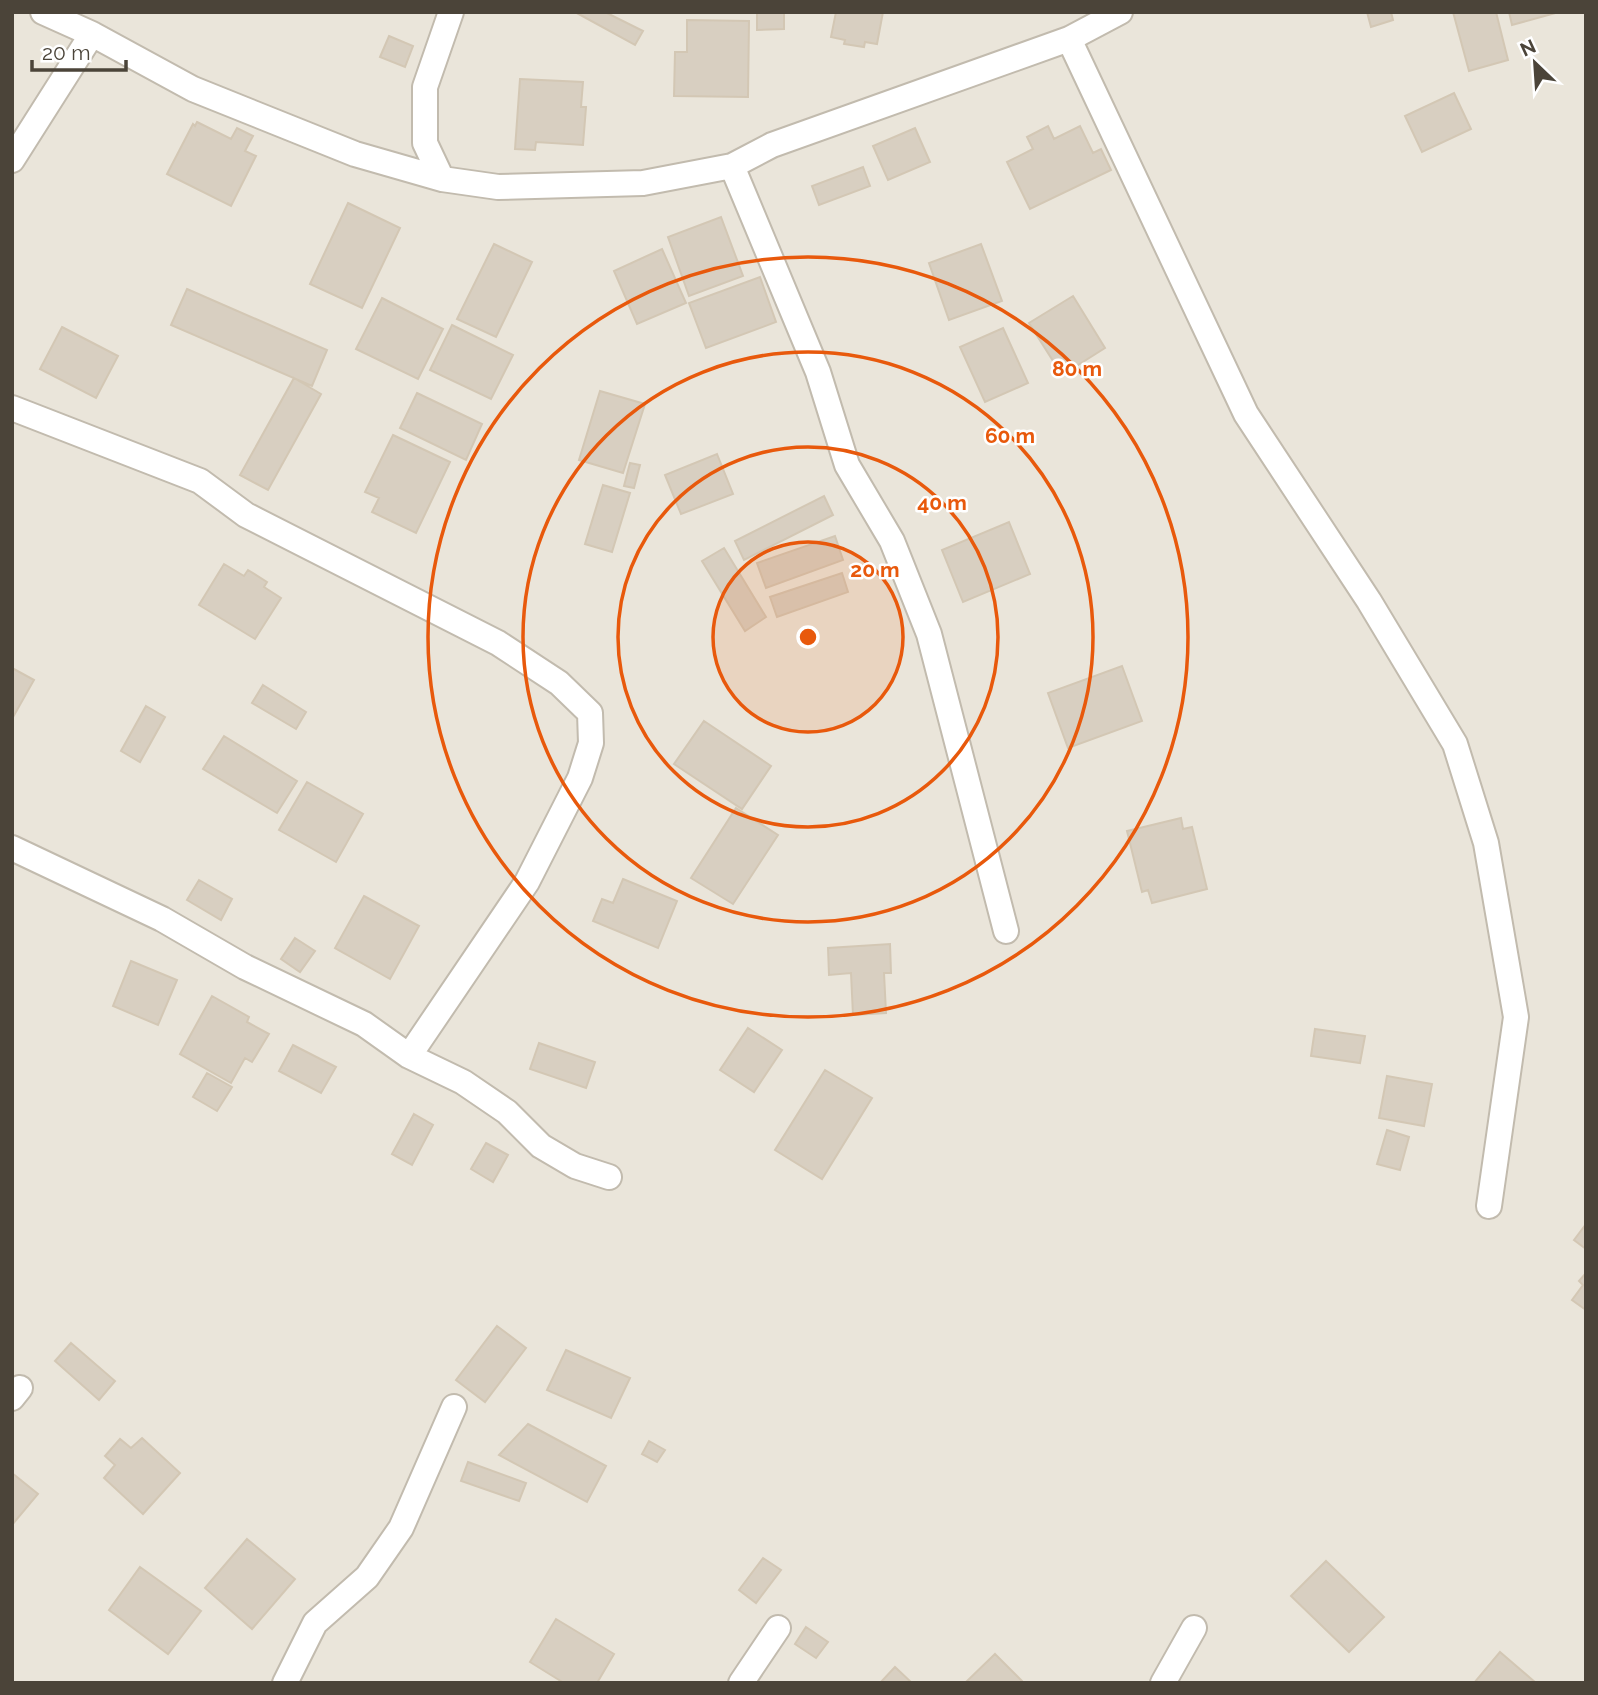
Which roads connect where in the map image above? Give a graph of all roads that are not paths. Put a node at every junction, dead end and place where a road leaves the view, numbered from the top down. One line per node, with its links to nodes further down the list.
1 (43, 12): 4 (street)
2 (451, 12): 8 (street)
3 (1120, 12): 5 (street)
4 (92, 34): 6 (street); 8 (street)
5 (1069, 39): 7 (street); 14 (street)
6 (12, 160)
7 (732, 166): 8 (street); 11 (street)
8 (442, 179)
9 (12, 408): 12 (street)
10 (12, 848): 12 (street)
11 (1006, 931)
12 (409, 1055): 13 (street)
13 (609, 1177)
14 (1489, 1206)
15 (454, 1407): 18 (street)
16 (778, 1628): 19 (street)
17 (1194, 1628): 20 (street)
18 (285, 1683)
19 (741, 1683)
20 (1163, 1683)

